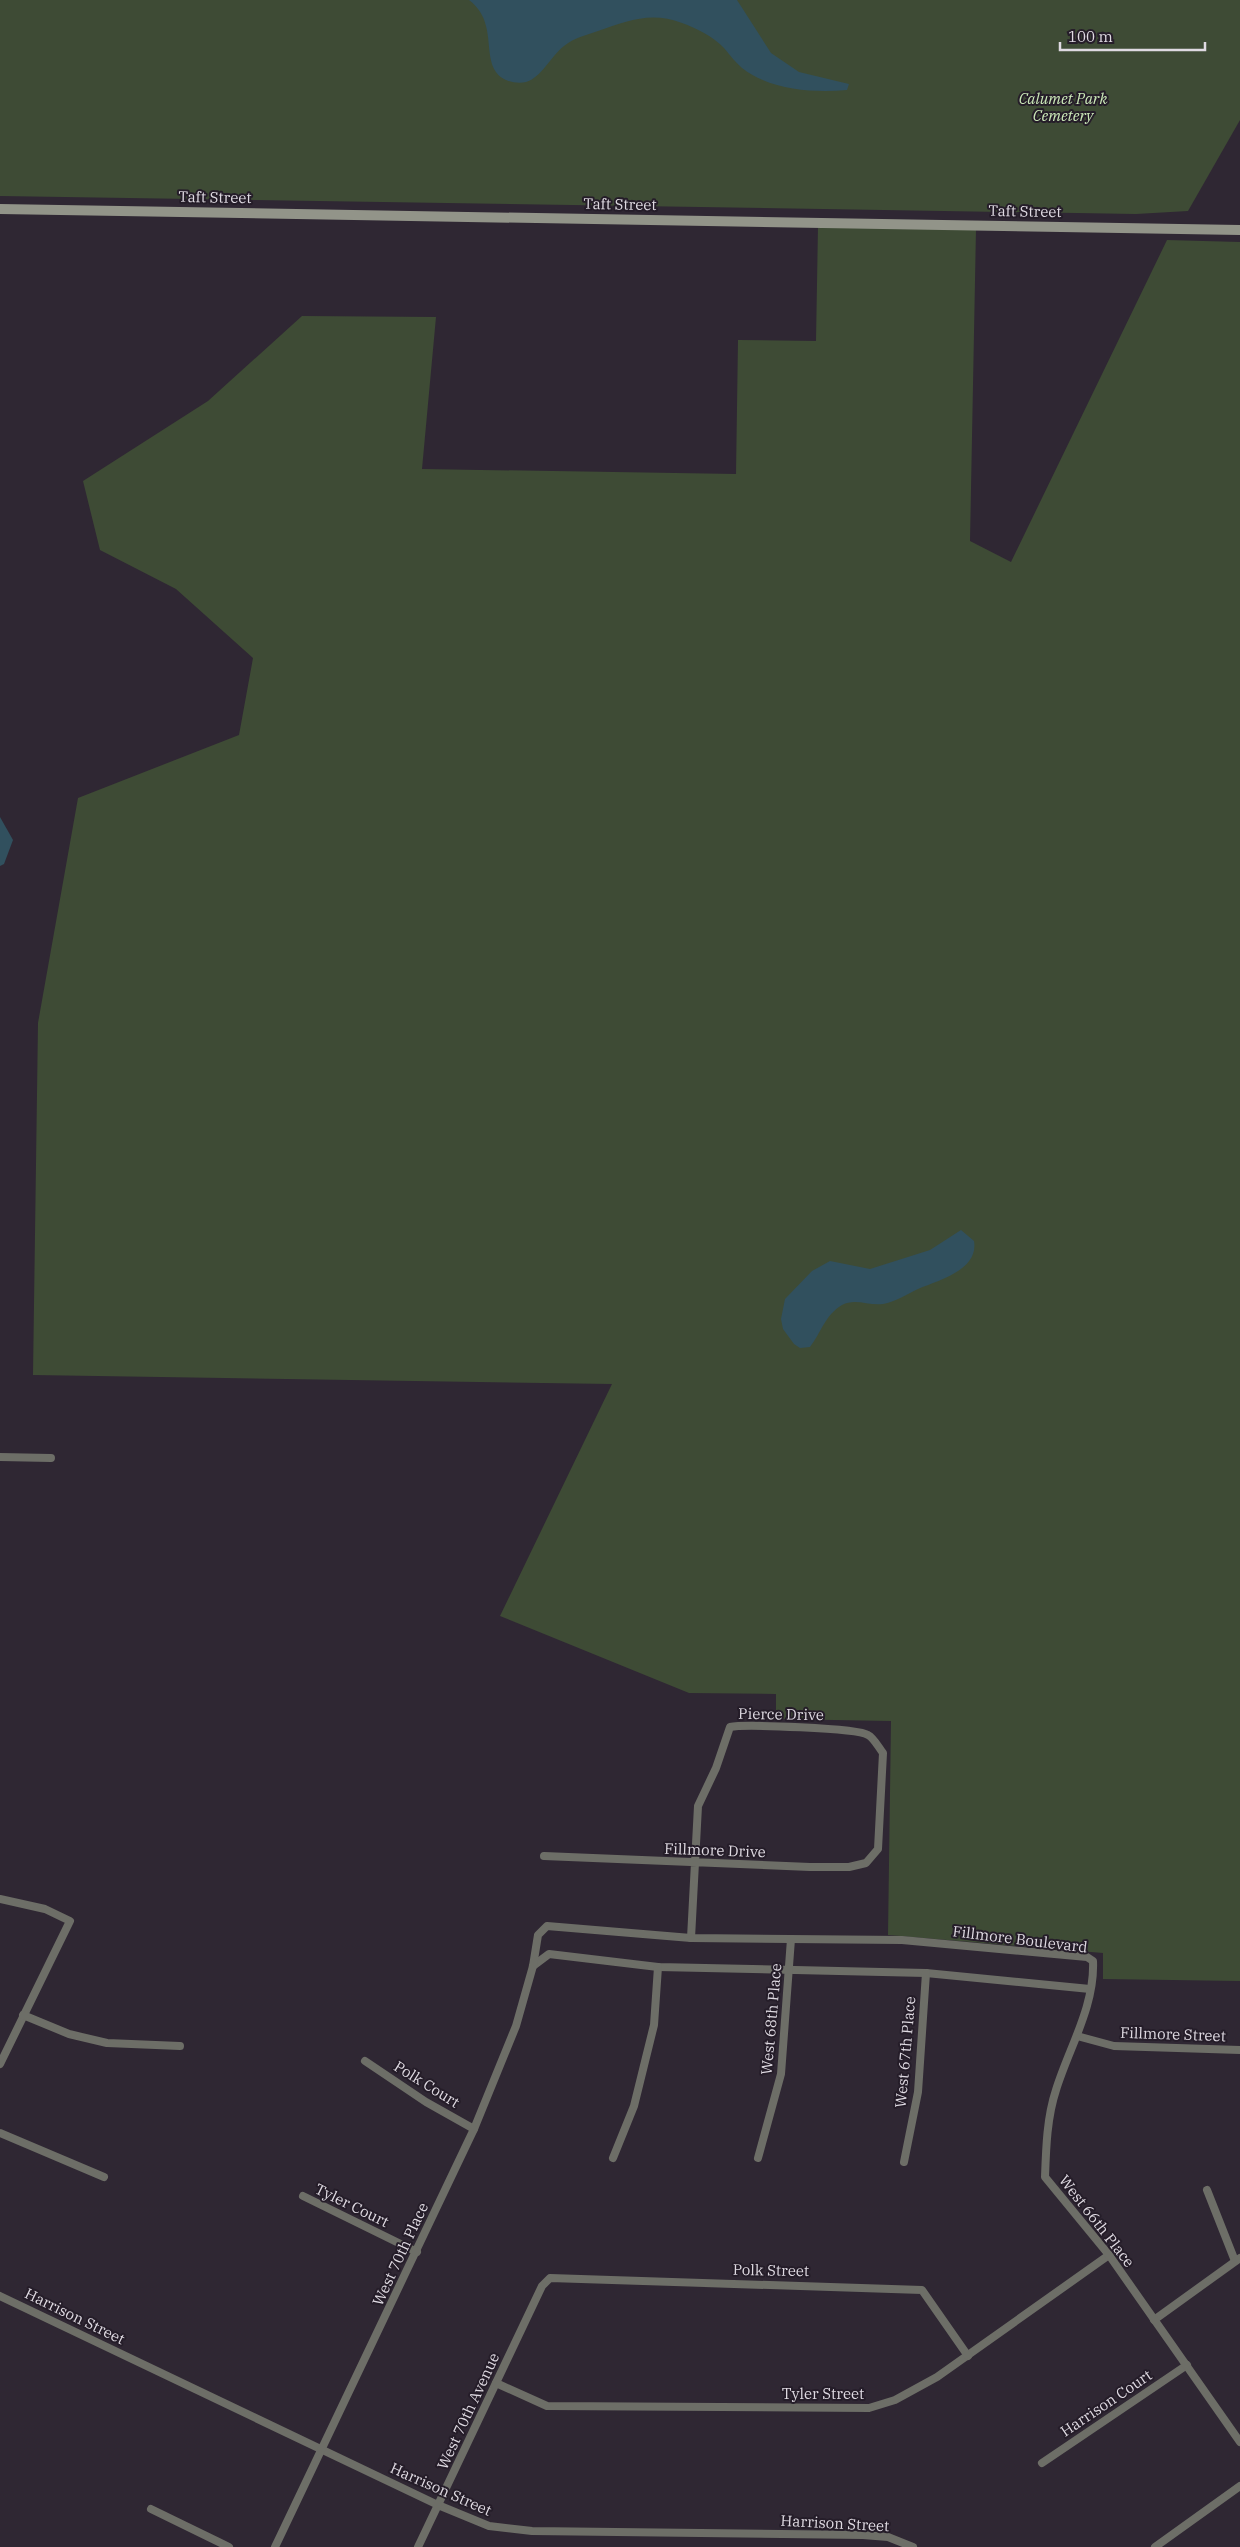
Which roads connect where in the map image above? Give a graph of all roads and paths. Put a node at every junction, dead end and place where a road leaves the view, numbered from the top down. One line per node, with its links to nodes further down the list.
1 (0, 209): 2 (main road, Taft Street)
2 (1240, 230)
3 (0, 1457): 4 (street)
4 (50, 1458)
5 (878, 1849): 7 (street, Fillmore Drive); 7 (street, Pierce Drive)
6 (544, 1856): 7 (street, Fillmore Drive)
7 (694, 1864): 9 (street, Pierce Drive)
8 (0, 1898): 16 (street)
9 (691, 1938): 10 (street, Fillmore Boulevard); 11 (street, Fillmore Boulevard)
10 (791, 1939): 13 (street, West 68th Place); 15 (street, Fillmore Boulevard)
11 (533, 1966): 12 (street); 23 (street, West 70th Place)
12 (658, 1967): 13 (street); 25 (street)
13 (790, 1970): 14 (street); 26 (street, West 68th Place)
14 (926, 1973): 15 (street); 27 (street, West 67th Place)
15 (1090, 1989): 17 (street, West 66th Place)
16 (23, 2015): 18 (street); 19 (street)
17 (1077, 2036): 20 (street, Fillmore Street); 32 (street, West 66th Place)
18 (180, 2046)
19 (4, 2048): 22 (street)
20 (1240, 2050)
21 (365, 2061): 23 (street, Polk Court)
22 (0, 2064)
23 (474, 2129): 31 (street, West 70th Place)
24 (0, 2132): 28 (street)
25 (612, 2158)
26 (758, 2158)
27 (904, 2162)
28 (104, 2177)
29 (1208, 2190): 33 (street)
30 (302, 2196): 31 (street, Tyler Court)
31 (417, 2252): 41 (street, West 70th Place)
32 (1109, 2255): 36 (street, West 66th Place); 37 (street, Tyler Street)
33 (1238, 2260): 36 (street)
34 (542, 2286): 37 (street, Polk Street); 39 (street, West 70th Avenue)
35 (0, 2296): 41 (street, Harrison Street)
36 (1154, 2320): 38 (street, West 66th Place)
37 (968, 2356): 39 (street, Tyler Street)
38 (1187, 2365): 40 (street, West 66th Place); 42 (street, Harrison Court)
39 (496, 2383): 44 (street, West 70th Avenue)
40 (1240, 2442)
41 (322, 2450): 44 (street, Harrison Street); 48 (street, West 70th Place)
42 (1042, 2463)
43 (1240, 2486): 50 (street)
44 (438, 2505): 46 (street, Harrison Street); 49 (street, West 70th Avenue)
45 (151, 2509): 47 (street)
46 (912, 2546)
47 (229, 2547)
48 (275, 2547)
49 (418, 2547)
50 (1156, 2547)

